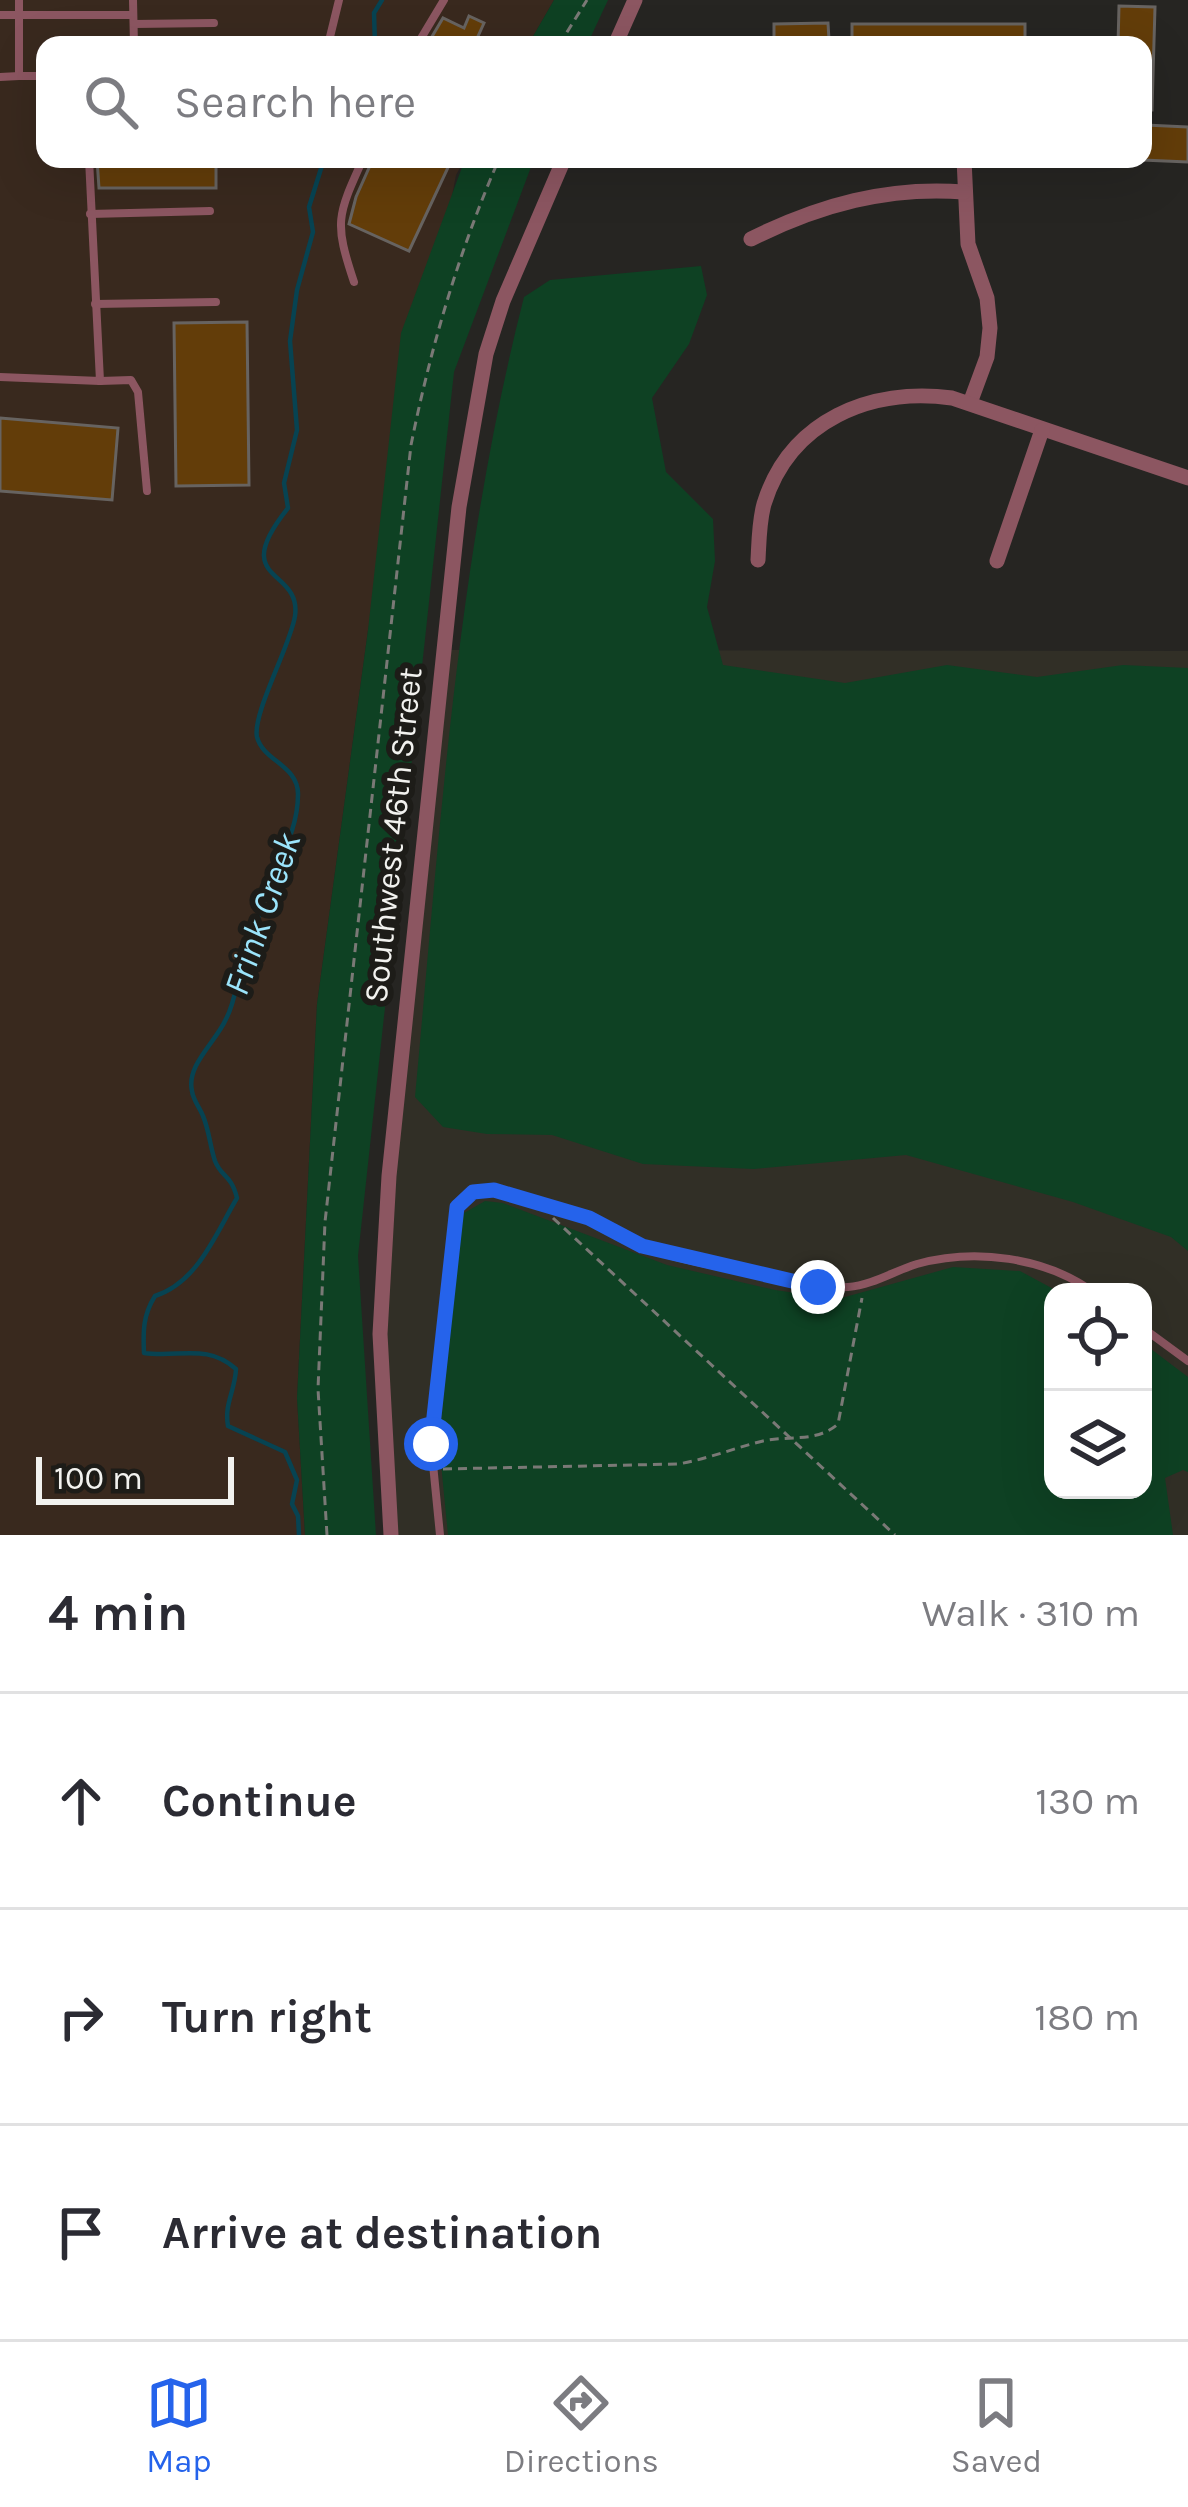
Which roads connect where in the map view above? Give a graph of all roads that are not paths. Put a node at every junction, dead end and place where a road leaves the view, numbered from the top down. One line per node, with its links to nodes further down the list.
1 (19, 0): 7 (lane)
2 (133, 0): 8 (lane)
3 (339, 0): 11 (lane)
4 (444, 0): 12 (lane)
5 (635, 0): 13 (street)
6 (0, 15): 7 (lane)
7 (19, 15): 8 (lane); 14 (lane)
8 (133, 19): 9 (lane); 10 (lane)
9 (214, 23)
10 (134, 36)
11 (330, 36)
12 (422, 36)
13 (619, 36)
14 (20, 76): 15 (lane); 16 (lane)
15 (36, 76)
16 (0, 77)
17 (89, 168): 23 (lane)
18 (359, 168): 25 (lane)
19 (560, 168): 39 (street, Southwest 46th Street)
20 (964, 168): 21 (street)
21 (964, 192): 24 (street); 30 (street)
22 (210, 212): 23 (lane)
23 (90, 214): 27 (lane)
24 (752, 239)
25 (354, 282)
26 (217, 302): 27 (lane)
27 (94, 304): 29 (lane)
28 (0, 377): 29 (lane)
29 (100, 381): 33 (lane)
30 (970, 403): 31 (street); 34 (street)
31 (1042, 430): 32 (street); 35 (street)
32 (1187, 474)
33 (147, 491)
34 (758, 560)
35 (997, 561)
36 (1081, 1283): 40 (lane)
37 (1152, 1334): 38 (lane)
38 (1188, 1360)
39 (391, 1535)
40 (440, 1535)

